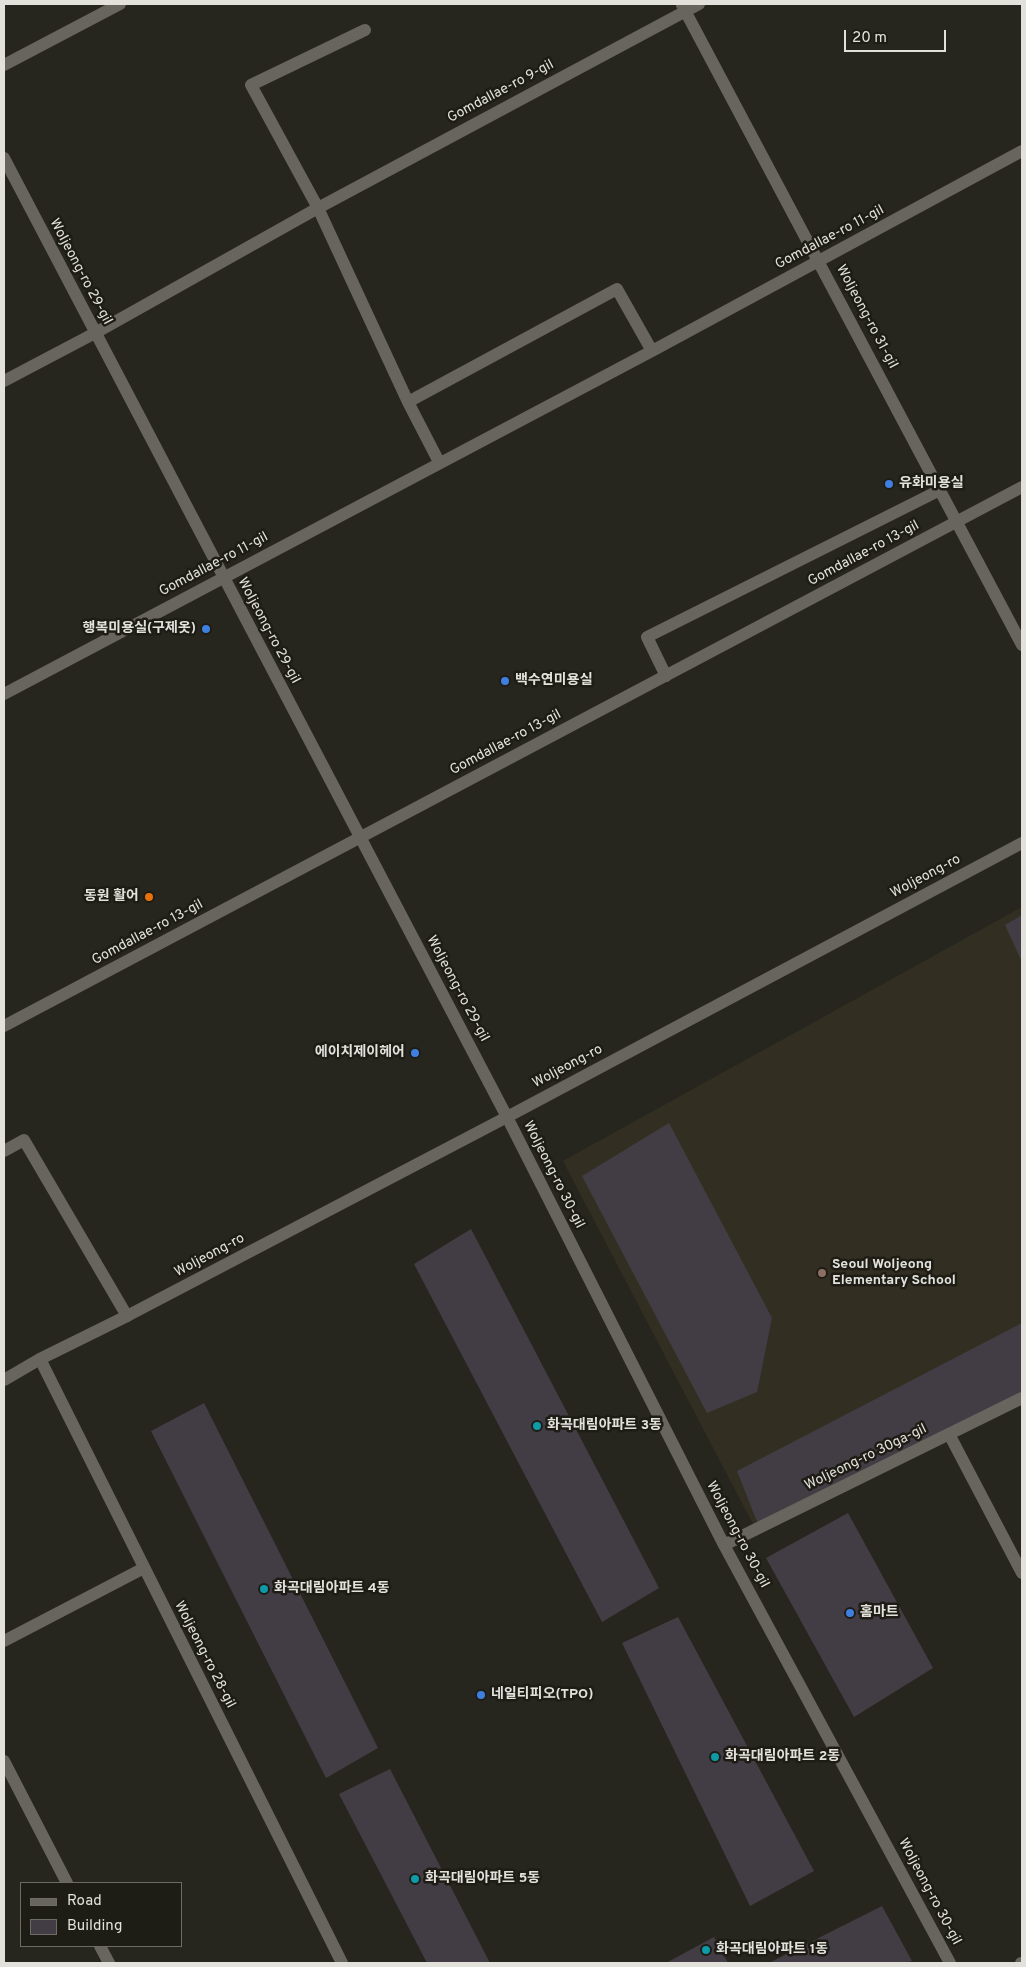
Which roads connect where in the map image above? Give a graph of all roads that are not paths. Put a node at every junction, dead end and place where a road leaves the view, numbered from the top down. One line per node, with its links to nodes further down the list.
1 (120, 4): 5 (street)
2 (699, 4): 3 (street, Gomdallae-ro 9-gil)
3 (683, 7): 8 (street, Gomdallae-ro 9-gil); 9 (street, Woljeong-ro 31-gil)
4 (366, 30): 8 (street)
5 (4, 65)
6 (1022, 151): 9 (street, Gomdallae-ro 11-gil)
7 (4, 158): 10 (street, Woljeong-ro 29-gil)
8 (318, 208): 10 (street, Gomdallae-ro 9-gil); 13 (street)
9 (819, 261): 11 (street, Gomdallae-ro 11-gil); 16 (street, Woljeong-ro 31-gil)
10 (95, 332): 12 (street, Gomdallae-ro 9-gil); 18 (street, Woljeong-ro 29-gil)
11 (652, 350): 13 (street); 14 (street, Gomdallae-ro 11-gil)
12 (4, 381)
13 (408, 402): 14 (street)
14 (439, 462): 18 (street, Gomdallae-ro 11-gil)
15 (1022, 487): 17 (street, Gomdallae-ro 13-gil)
16 (940, 490): 17 (street, Woljeong-ro 31-gil); 20 (street)
17 (957, 522): 19 (street, Woljeong-ro 31-gil); 20 (street, Gomdallae-ro 13-gil)
18 (224, 577): 21 (street, Gomdallae-ro 11-gil); 22 (street, Woljeong-ro 29-gil)
19 (1022, 645)
20 (666, 676): 22 (street, Gomdallae-ro 13-gil)
21 (4, 694)
22 (360, 838): 24 (street, Gomdallae-ro 13-gil); 25 (street, Woljeong-ro 29-gil)
23 (1022, 843): 25 (street, Woljeong-ro)
24 (4, 1026)
25 (507, 1116): 27 (street, Woljeong-ro); 32 (street, Woljeong-ro 30-gil)
26 (4, 1151): 27 (street)
27 (127, 1316): 28 (street, Woljeong-ro)
28 (40, 1359): 29 (street, Woljeong-ro); 33 (street, Woljeong-ro 28-gil)
29 (4, 1380)
30 (1022, 1398): 31 (street, Woljeong-ro 30ga-gil)
31 (949, 1434): 32 (street, Woljeong-ro 30ga-gil); 34 (street)
32 (724, 1545): 41 (street, Woljeong-ro 30-gil)
33 (144, 1568): 35 (street); 40 (street, Woljeong-ro 28-gil)
34 (1022, 1573)
35 (4, 1641)
36 (4, 1761): 37 (street)
37 (66, 1882)
38 (101, 1947): 39 (street)
39 (109, 1963)
40 (342, 1963)
41 (950, 1963)

